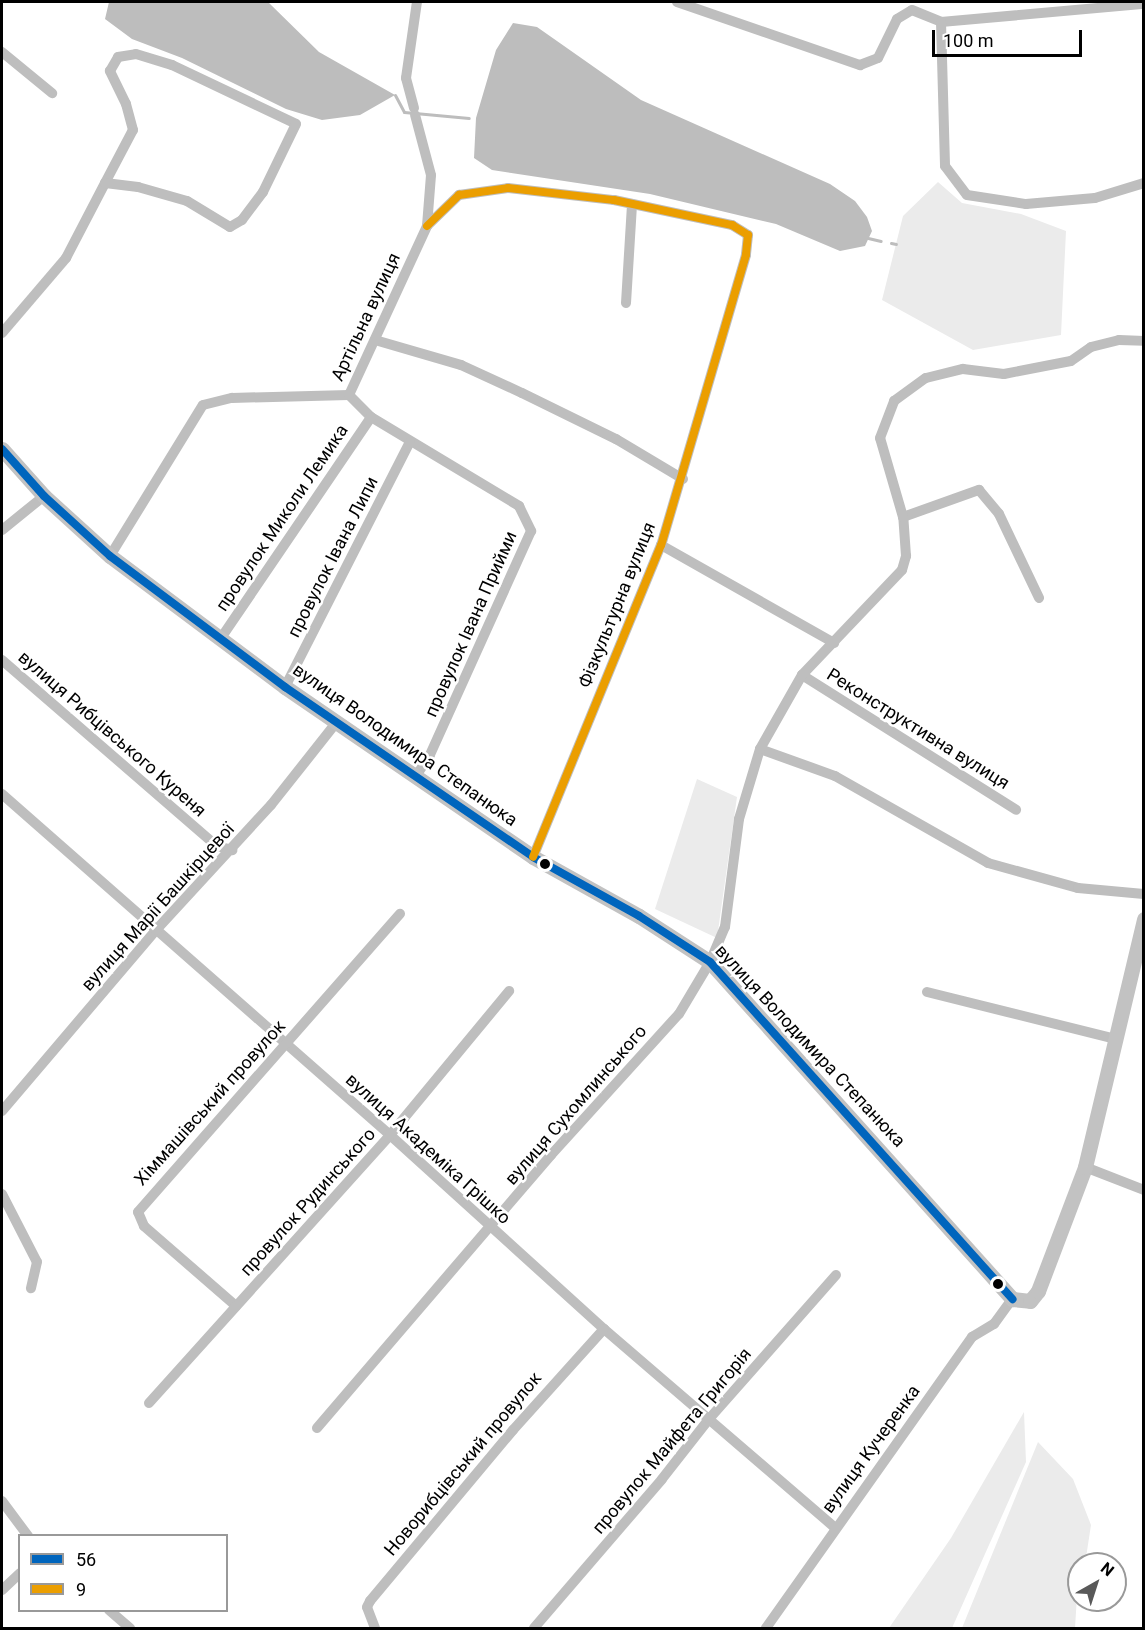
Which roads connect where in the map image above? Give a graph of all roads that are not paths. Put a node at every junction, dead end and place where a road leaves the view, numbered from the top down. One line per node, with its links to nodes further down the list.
1 (417, 2): 11 (street, Артільна вулиця)
2 (677, 2): 4 (street)
3 (1143, 4): 5 (street)
4 (911, 6): 5 (street)
5 (941, 22): 9 (street)
6 (2, 52): 7 (street)
7 (52, 93)
8 (105, 183): 8 (street); 13 (street)
9 (1143, 183)
10 (632, 204): 11 (street); 12 (street); 20 (street, Фізкультурна вулиця)
11 (427, 226): 14 (street, Артільна вулиця)
12 (626, 303)
13 (2, 333)
14 (375, 340): 16 (street, Артільна вулиця); 20 (street)
15 (1143, 341): 22 (street, Реконструктивна вулиця)
16 (349, 395): 17 (street, провулок Івана Прийми); 25 (street, Артільна вулиця)
17 (371, 417): 18 (street, провулок Івана Прийми); 27 (street, провулок Миколи Лемика)
18 (410, 442): 31 (street, провулок Івана Липи); 34 (street, провулок Івана Прийми)
19 (2, 449): 21 (street, вулиця Володимира Степанюка)
20 (683, 479): 24 (street, Фізкультурна вулиця)
21 (44, 496): 23 (street); 25 (street, вулиця Володимира Степанюка)
22 (903, 517): 26 (street); 28 (street, Реконструктивна вулиця)
23 (2, 530)
24 (661, 545): 28 (street); 38 (street, Фізкультурна вулиця)
25 (110, 555): 27 (street, вулиця Володимира Степанюка)
26 (1039, 598)
27 (221, 638): 31 (street, вулиця Володимира Степанюка)
28 (834, 643): 30 (street, Реконструктивна вулиця)
29 (2, 660): 37 (street, вулиця Рибцівського Куреня)
30 (802, 675): 33 (street, Реконструктивна вулиця); 36 (street, Реконструктивна вулиця)
31 (285, 687): 32 (street, вулиця Володимира Степанюка)
32 (336, 723): 34 (street, вулиця Володимира Степанюка); 37 (street, вулиця Марії Башкірцевої)
33 (760, 748): 39 (street); 43 (street, Реконструктивна вулиця)
34 (416, 776): 38 (street, вулиця Володимира Степанюка)
35 (2, 794): 42 (street, вулиця Академіка Грішко)
36 (1016, 810)
37 (232, 850): 42 (street, вулиця Марії Башкірцевої)
38 (533, 857): 43 (street, вулиця Володимира Степанюка)
39 (1143, 894)
40 (400, 914): 47 (street, Хіммашівський провулок)
41 (1143, 920): 46 (street)
42 (156, 930): 47 (street, вулиця Академіка Грішко); 48 (street, вулиця Марії Башкірцевої)
43 (710, 962): 53 (street, вулиця Сухомлинського); 56 (street, вулиця Володимира Степанюка)
44 (509, 991): 49 (street, провулок Рудинського)
45 (927, 992): 46 (street)
46 (1116, 1039): 50 (street)
47 (285, 1044): 49 (street, вулиця Академіка Грішко); 57 (street, Хіммашівський провулок)
48 (2, 1111)
49 (390, 1135): 53 (street, вулиця Академіка Грішко); 57 (street, провулок Рудинського)
50 (1085, 1167): 51 (street); 56 (street)
51 (1143, 1190)
52 (2, 1194): 55 (street)
53 (491, 1228): 58 (street, вулиця Академіка Грішко); 61 (street, вулиця Сухомлинського)
54 (836, 1275): 60 (street, провулок Майфета Григорія)
55 (31, 1288)
56 (1012, 1299): 63 (street, вулиця Кучеренка)
57 (236, 1306): 59 (street, провулок Рудинського)
58 (604, 1329): 60 (street, вулиця Академіка Грішко); 70 (street, Новорибцівський провулок)
59 (149, 1403)
60 (709, 1419): 63 (street, вулиця Академіка Грішко); 68 (street, провулок Майфета Григорія)
61 (316, 1428)
62 (2, 1501): 64 (street)
63 (834, 1527): 71 (street, вулиця Кучеренка)
64 (27, 1534)
65 (18, 1575): 66 (street)
66 (2, 1590)
67 (110, 1612): 69 (street)
68 (534, 1628)
69 (130, 1629)
70 (375, 1629)
71 (766, 1629)

